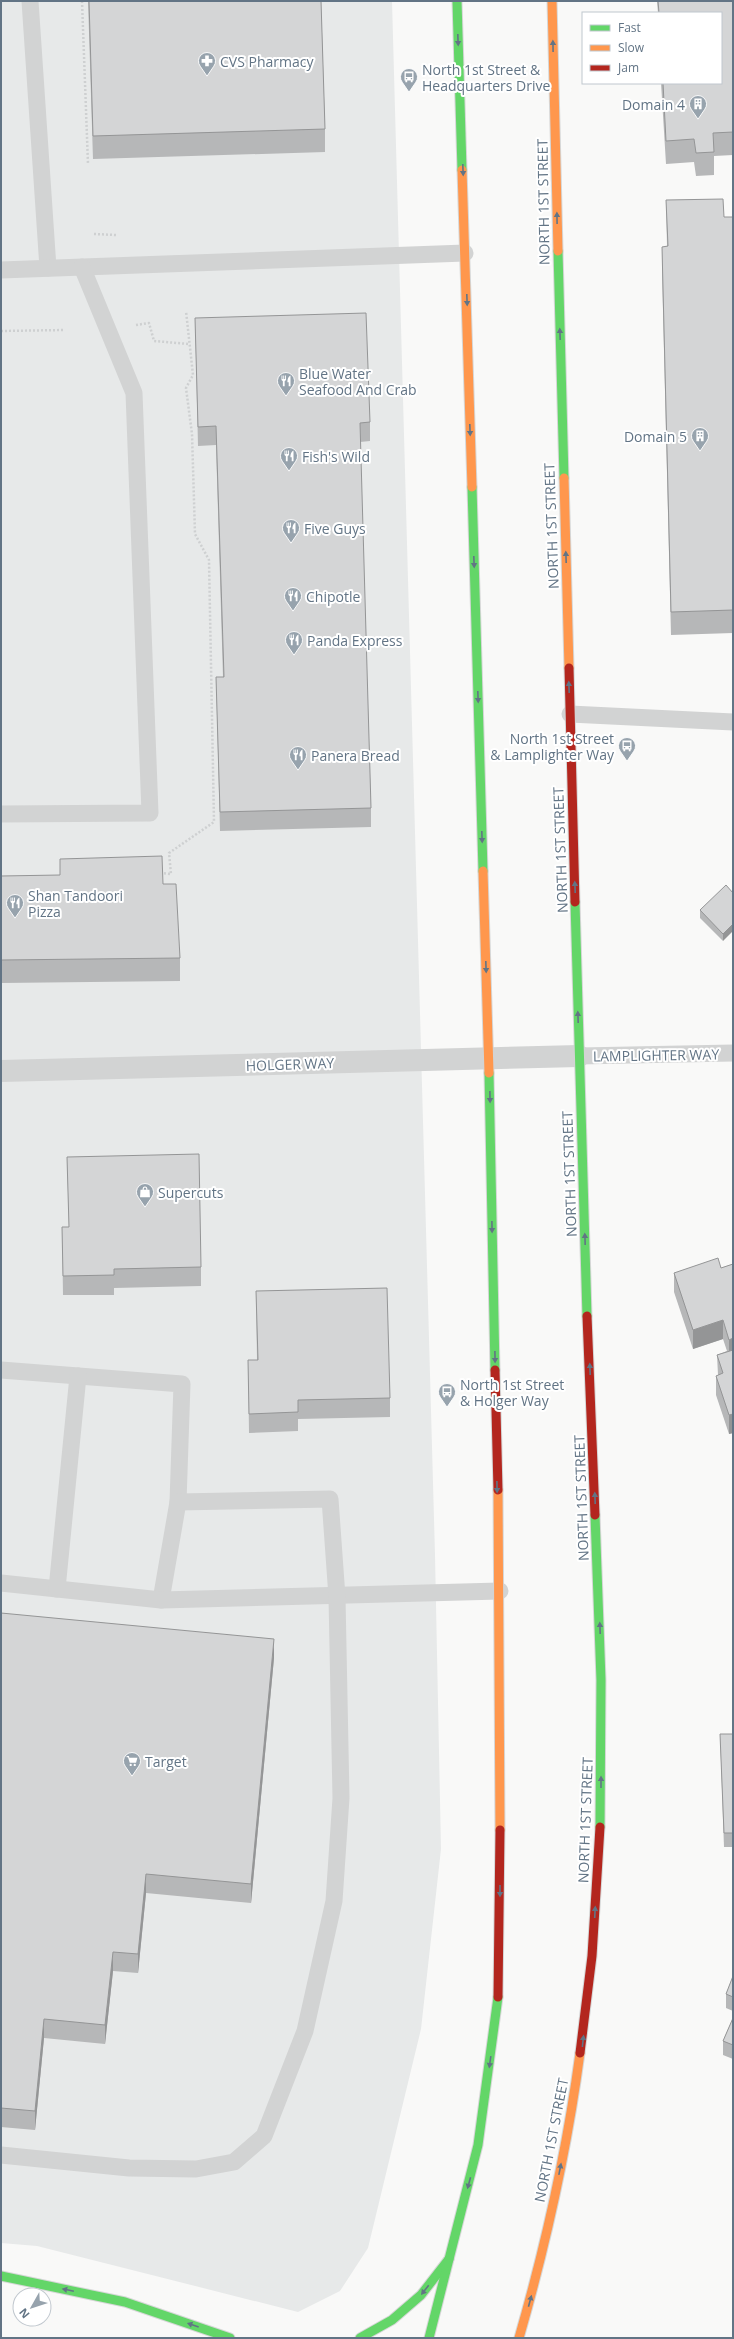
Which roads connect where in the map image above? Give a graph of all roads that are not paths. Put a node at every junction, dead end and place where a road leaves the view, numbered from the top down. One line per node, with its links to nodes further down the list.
1 (30, 1): 6 (lane)
2 (457, 1): 4 (main road, one-way to 4)
3 (552, 1): 8 (main road, NORTH 1ST STREET, one-way to 3)
4 (465, 253): 5 (lane); 13 (main road, one-way to 13)
5 (82, 267): 6 (lane); 10 (lane)
6 (48, 268): 7 (lane)
7 (1, 270)
8 (570, 714): 9 (lane); 12 (main road, NORTH 1ST STREET, one-way to 8)
9 (733, 722)
10 (1, 814)
11 (733, 1053): 12 (lane, LAMPLIGHTER WAY)
12 (579, 1056): 13 (street, HOLGER WAY); 29 (main road, NORTH 1ST STREET, one-way to 12)
13 (489, 1058): 14 (street, HOLGER WAY); 20 (main road, one-way to 20)
14 (1, 1072)
15 (1, 1370): 16 (lane)
16 (78, 1376): 17 (lane); 19 (lane)
17 (178, 1502): 21 (lane); 22 (lane)
18 (1, 1583): 19 (lane)
19 (57, 1589): 22 (lane)
20 (500, 1592): 21 (lane); 24 (main road, one-way to 24)
21 (337, 1597): 22 (lane); 23 (lane)
22 (161, 1600)
23 (1, 2155)
24 (449, 2259): 27 (main road, one-way to 27); 28 (main road)
25 (1, 2276): 26 (main road, one-way to 25)
26 (230, 2338)
27 (360, 2338)
28 (429, 2338)
29 (519, 2338)

